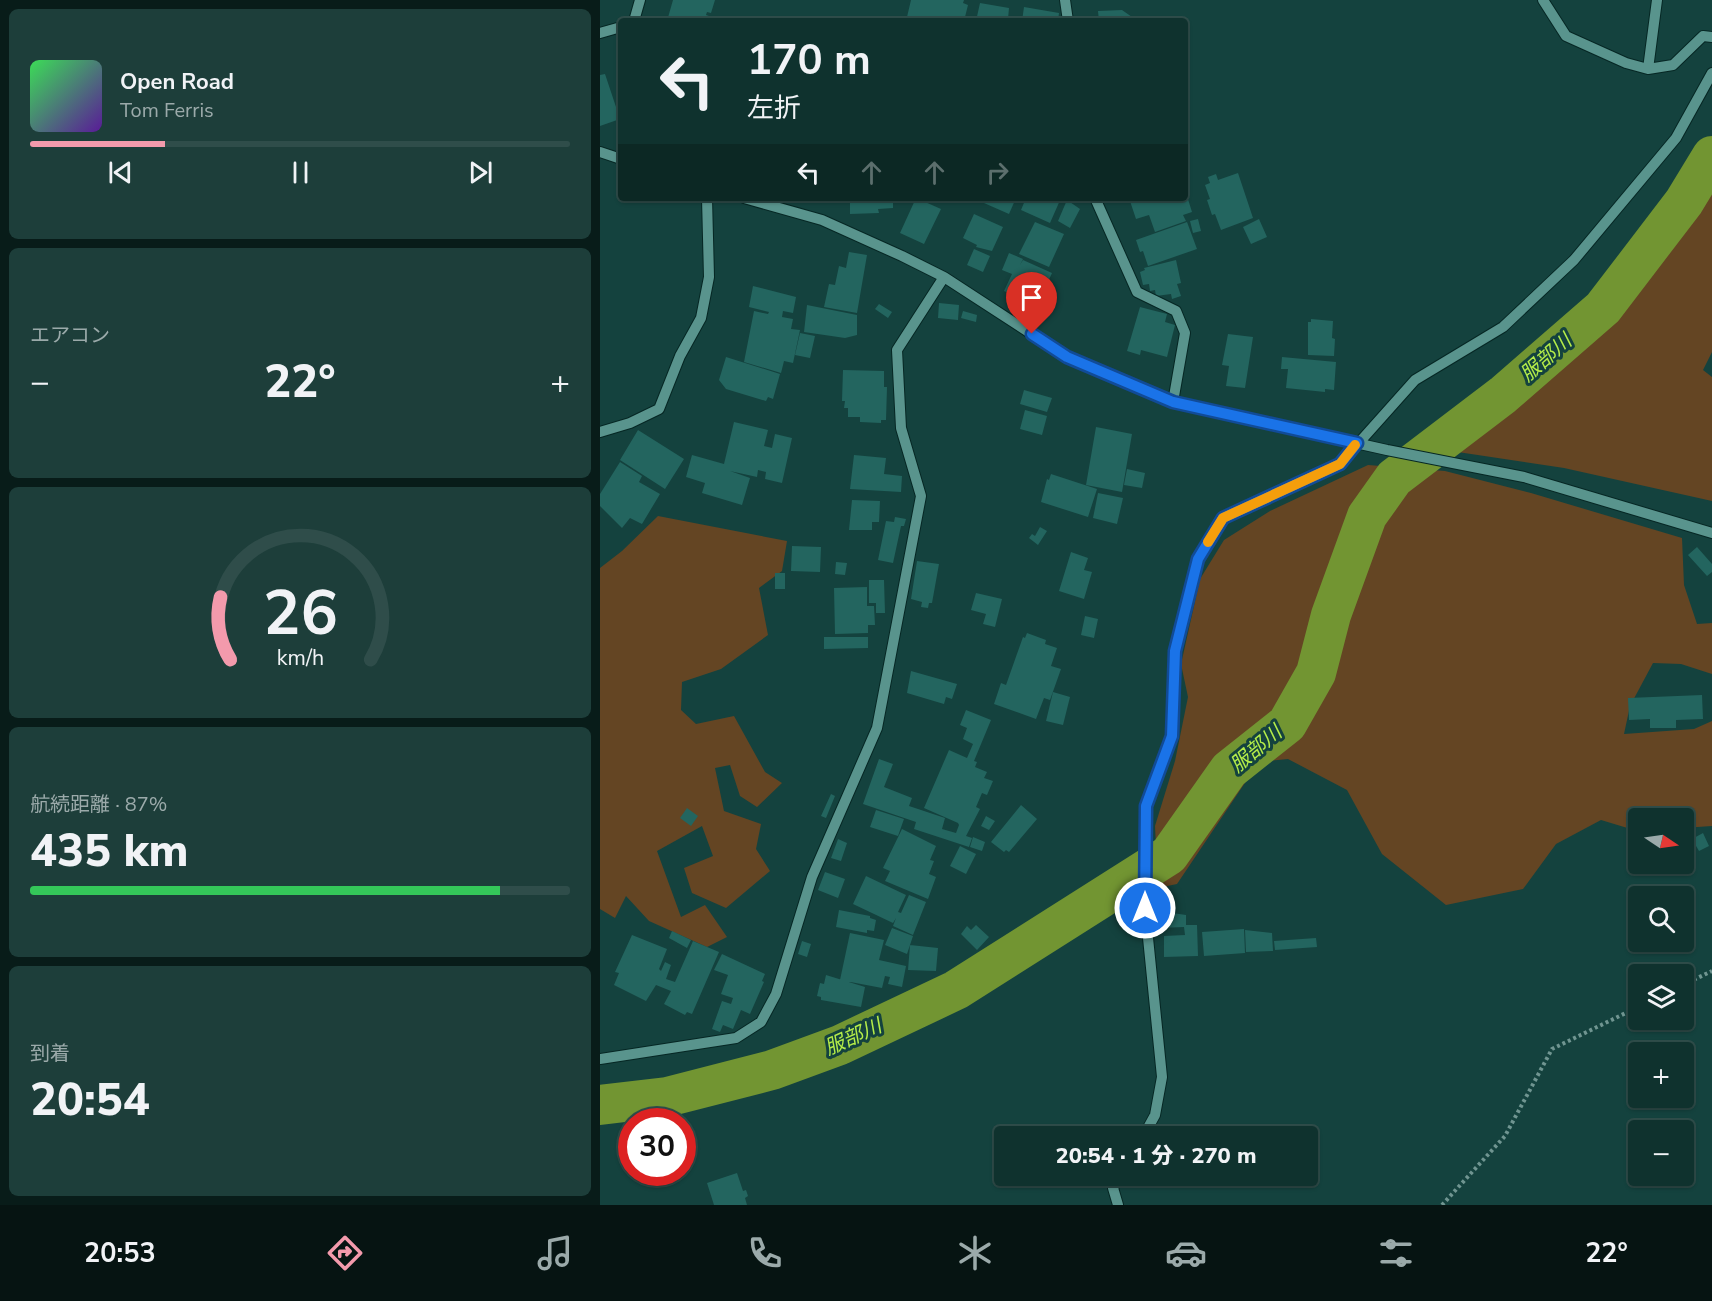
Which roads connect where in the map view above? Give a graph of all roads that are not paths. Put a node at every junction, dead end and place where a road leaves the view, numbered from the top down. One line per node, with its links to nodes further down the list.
1 (640, 0): 5 (street)
2 (1065, 0): 6 (street)
3 (1544, 0): 10 (street)
4 (1657, 0): 10 (street)
5 (635, 18)
6 (1068, 18)
7 (618, 28): 8 (street)
8 (600, 33)
9 (1712, 37): 10 (street)
10 (1648, 69)
11 (1712, 73): 20 (street)
12 (600, 152): 13 (street)
13 (618, 158)
14 (707, 201): 19 (street)
15 (755, 201): 17 (street)
16 (1096, 201): 18 (street)
17 (944, 277): 18 (street); 22 (street)
18 (1173, 402): 20 (street)
19 (600, 432)
20 (1357, 443): 21 (street); 23 (street)
21 (1712, 533)
22 (600, 1059)
23 (1149, 1126)
24 (1114, 1186): 25 (street)
25 (1118, 1205)

